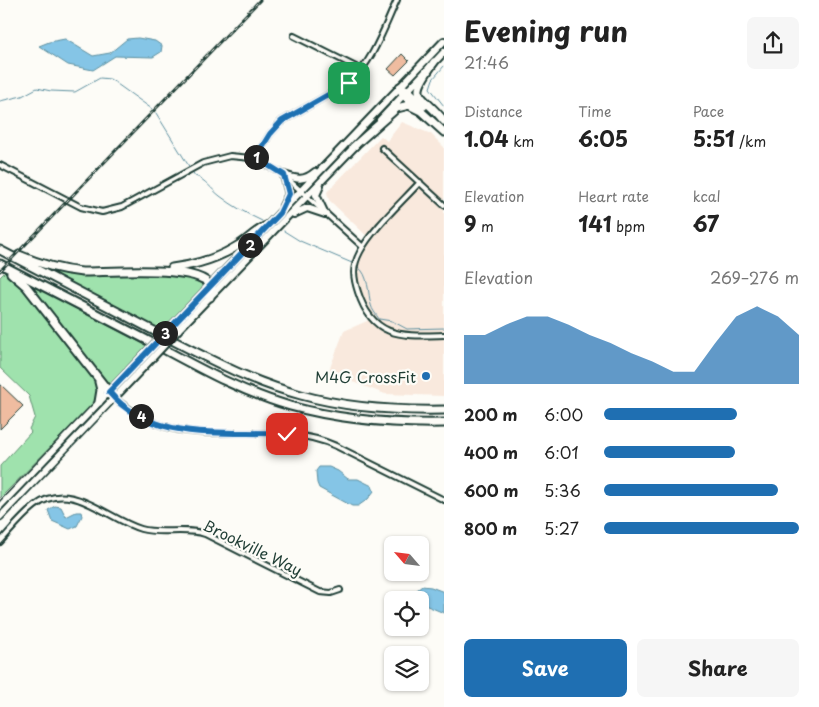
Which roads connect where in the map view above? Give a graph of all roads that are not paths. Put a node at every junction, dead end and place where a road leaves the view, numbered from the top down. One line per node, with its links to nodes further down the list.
1 (397, 0): 6 (street)
2 (294, 36): 6 (street)
3 (444, 41): 7 (main road)
4 (444, 52): 5 (main road)
5 (434, 62): 8 (main road); 10 (highway)
6 (362, 70): 14 (street)
7 (400, 87): 8 (highway); 15 (main road)
8 (405, 93): 9 (highway); 10 (highway); 12 (main road)
9 (419, 110): 11 (highway); 12 (highway)
10 (444, 123)
11 (444, 132)
12 (354, 148): 18 (main road)
13 (382, 148): 19 (street)
14 (254, 160): 16 (street); 17 (street)
15 (327, 164): 17 (main road); 20 (main road)
16 (0, 165)
17 (284, 175): 20 (street); 22 (main road)
18 (326, 176): 20 (main road); 23 (main road)
19 (420, 182): 21 (street); 26 (street)
20 (303, 194): 22 (main road); 23 (street); 24 (main road)
21 (444, 205)
22 (280, 213): 25 (main road)
23 (325, 214): 24 (main road); 26 (street)
24 (285, 219): 31 (main road)
25 (269, 225): 29 (highway); 30 (main road)
26 (363, 247): 32 (street)
27 (0, 249): 29 (highway); 36 (highway)
28 (0, 264): 33 (highway); 37 (highway)
29 (155, 271): 30 (highway)
30 (210, 286): 31 (highway); 34 (main road, bridge)
31 (210, 297): 34 (main road, bridge)
32 (444, 335)
33 (98, 379): 34 (highway); 35 (highway)
34 (111, 395): 35 (main road); 38 (street); 40 (main road)
35 (99, 402): 39 (main road)
36 (444, 410)
37 (444, 423)
38 (444, 500)
39 (0, 506)
40 (0, 517)
41 (0, 542): 42 (street, Brookville Way)
42 (340, 590)

